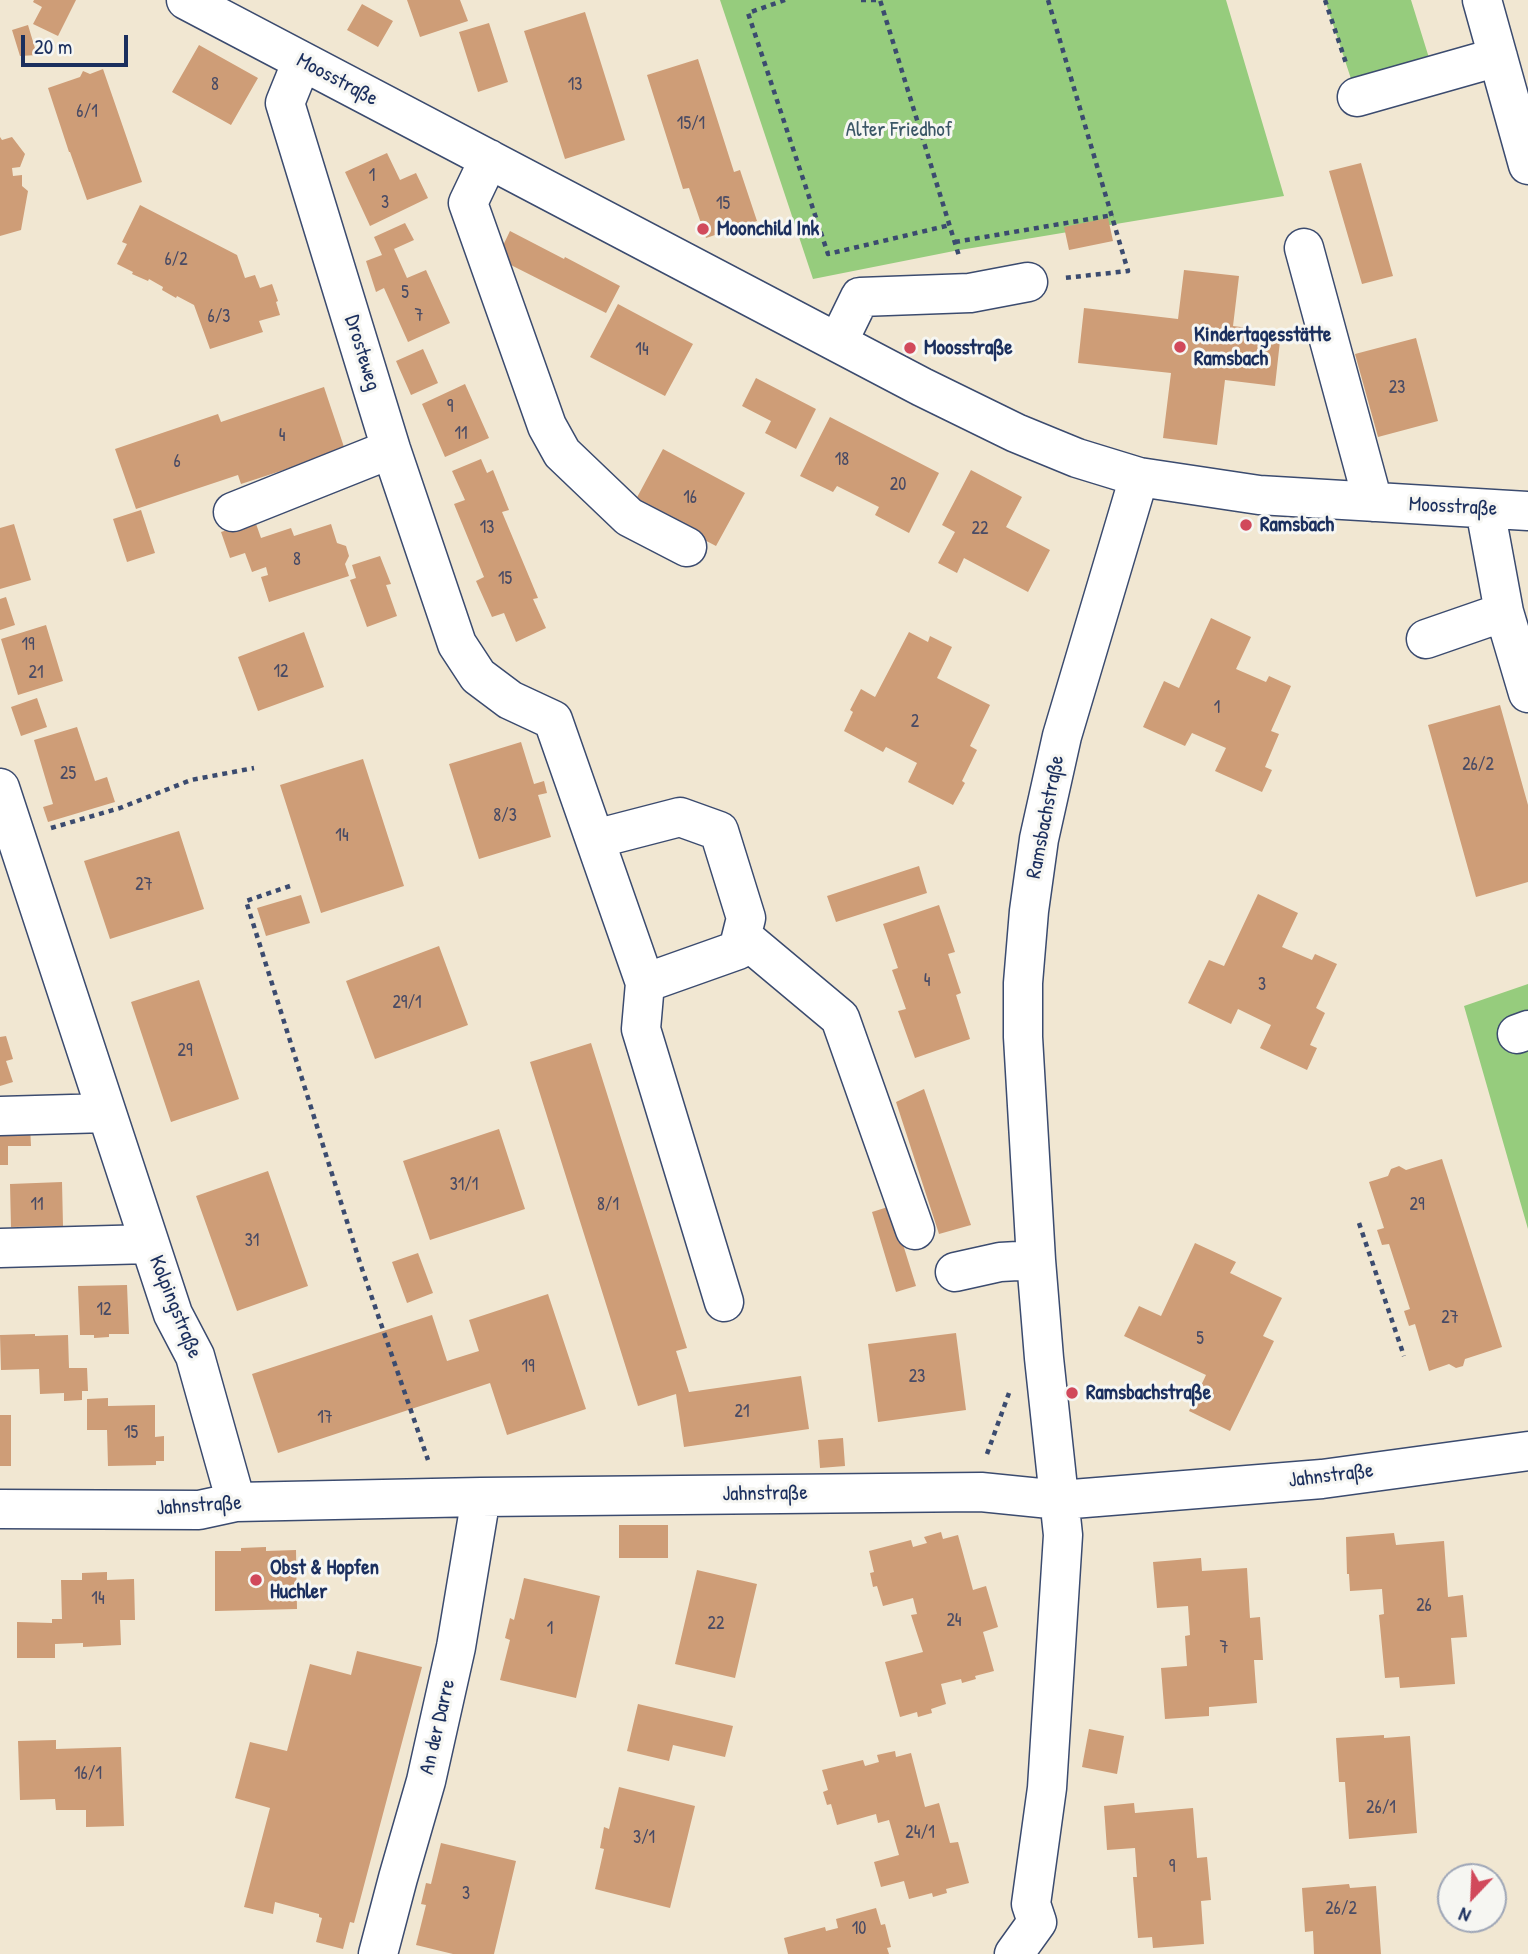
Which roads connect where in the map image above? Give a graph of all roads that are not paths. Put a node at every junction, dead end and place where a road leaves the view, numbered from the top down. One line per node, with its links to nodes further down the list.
1 (186, 0): 4 (street, Moosstraße)
2 (1482, 0): 3 (street)
3 (1498, 57): 5 (street); 7 (street)
4 (302, 61): 6 (street, Moosstraße); 11 (street, Drosteweg)
5 (1357, 97)
6 (489, 159): 10 (street, Moosstraße); 17 (street)
7 (1528, 165)
8 (1304, 248): 13 (street)
9 (1028, 282): 10 (street)
10 (838, 342): 12 (street, Moosstraße)
11 (391, 449): 16 (street); 22 (street, Drosteweg)
12 (1139, 477): 13 (street, Moosstraße); 30 (street, Ramsbachstraße)
13 (1373, 502): 14 (street, Moosstraße)
14 (1485, 509): 15 (street, Moosstraße); 18 (street)
15 (1528, 511)
16 (233, 512)
17 (687, 547)
18 (1504, 612): 19 (street); 20 (street)
19 (1426, 639)
20 (1528, 693)
21 (5, 819): 25 (street, Kolpingstraße)
22 (595, 839): 23 (street); 24 (street, Drosteweg)
23 (742, 936): 24 (street); 27 (street)
24 (645, 982): 32 (street)
25 (107, 1113): 26 (street); 28 (street, Kolpingstraße)
26 (0, 1116)
27 (915, 1230)
28 (150, 1244): 29 (street); 36 (street, Kolpingstraße)
29 (0, 1248)
30 (1036, 1260): 31 (street); 35 (street, Ramsbachstraße)
31 (955, 1272)
32 (724, 1302)
33 (1528, 1451): 35 (street, Jahnstraße)
34 (481, 1497): 35 (street, Jahnstraße); 36 (street, Jahnstraße); 38 (street, An der Darre)
35 (1060, 1500): 39 (street, Ramsbachstraße)
36 (236, 1502): 37 (street, Jahnstraße)
37 (0, 1509)
38 (378, 1954)
39 (1014, 1954)

